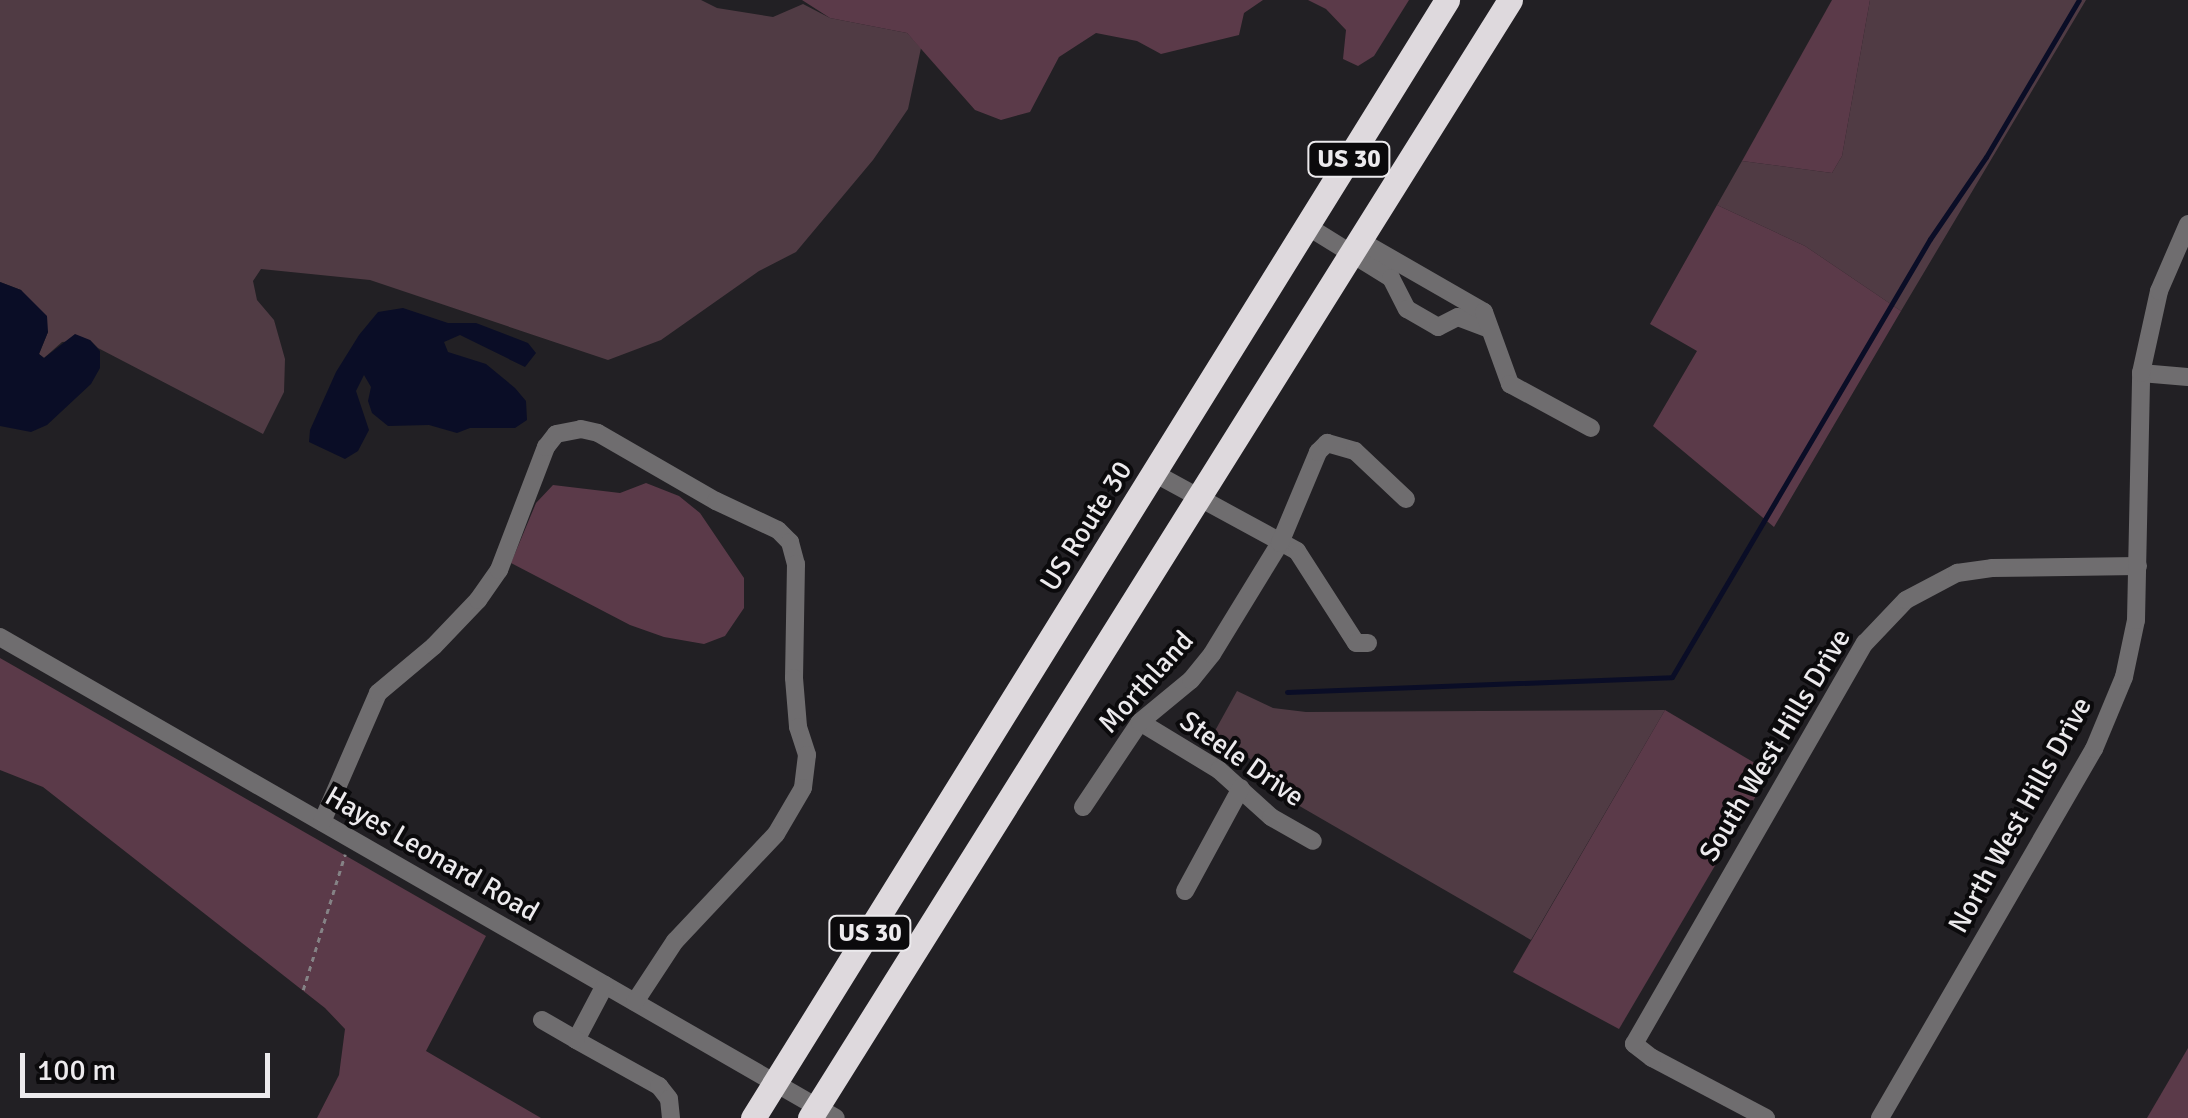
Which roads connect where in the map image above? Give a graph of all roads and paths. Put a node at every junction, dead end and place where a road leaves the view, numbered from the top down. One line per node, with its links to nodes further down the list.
1 (1447, 0): 4 (highway, US Route 30 / US 30)
2 (1510, 0): 5 (highway, US 30)
3 (2188, 224): 7 (street, North West Hills Drive)
4 (1307, 226): 5 (street); 10 (highway, US Route 30 / US 30)
5 (1355, 247): 6 (street); 6 (street); 11 (highway, US 30)
6 (1490, 329): 9 (street)
7 (2141, 373): 8 (street); 14 (street, North West Hills Drive)
8 (2188, 377)
9 (1591, 428)
10 (1154, 473): 11 (street); 29 (highway, US Route 30 / US 30)
11 (1197, 498): 13 (street); 30 (highway, US 30)
12 (1406, 498): 13 (street, Morthland)
13 (1280, 543): 16 (street); 17 (street, Morthland)
14 (2138, 566): 33 (street, South West Hills Drive); 34 (street, North West Hills Drive)
15 (0, 637): 20 (street, Hayes Leonard Road)
16 (1368, 644)
17 (1140, 722): 18 (street, Steele Drive); 19 (street, Morthland)
18 (1241, 788): 22 (street, Steele Drive); 23 (street)
19 (1083, 807)
20 (322, 822): 21 (street, Hayes Leonard Road); 26 (street)
21 (350, 838): 24 (street, Hayes Leonard Road); 25 (path)
22 (1312, 841)
23 (1185, 891)
24 (605, 985): 26 (street, Hayes Leonard Road); 28 (street)
25 (302, 990)
26 (635, 1002): 29 (street, Hayes Leonard Road)
27 (542, 1020): 28 (street)
28 (576, 1040): 31 (street)
29 (776, 1083): 30 (street, Hayes Leonard Road); 32 (highway, US 30)
30 (821, 1114)
31 (671, 1118)
32 (753, 1118)
33 (1766, 1118)
34 (1880, 1118)

